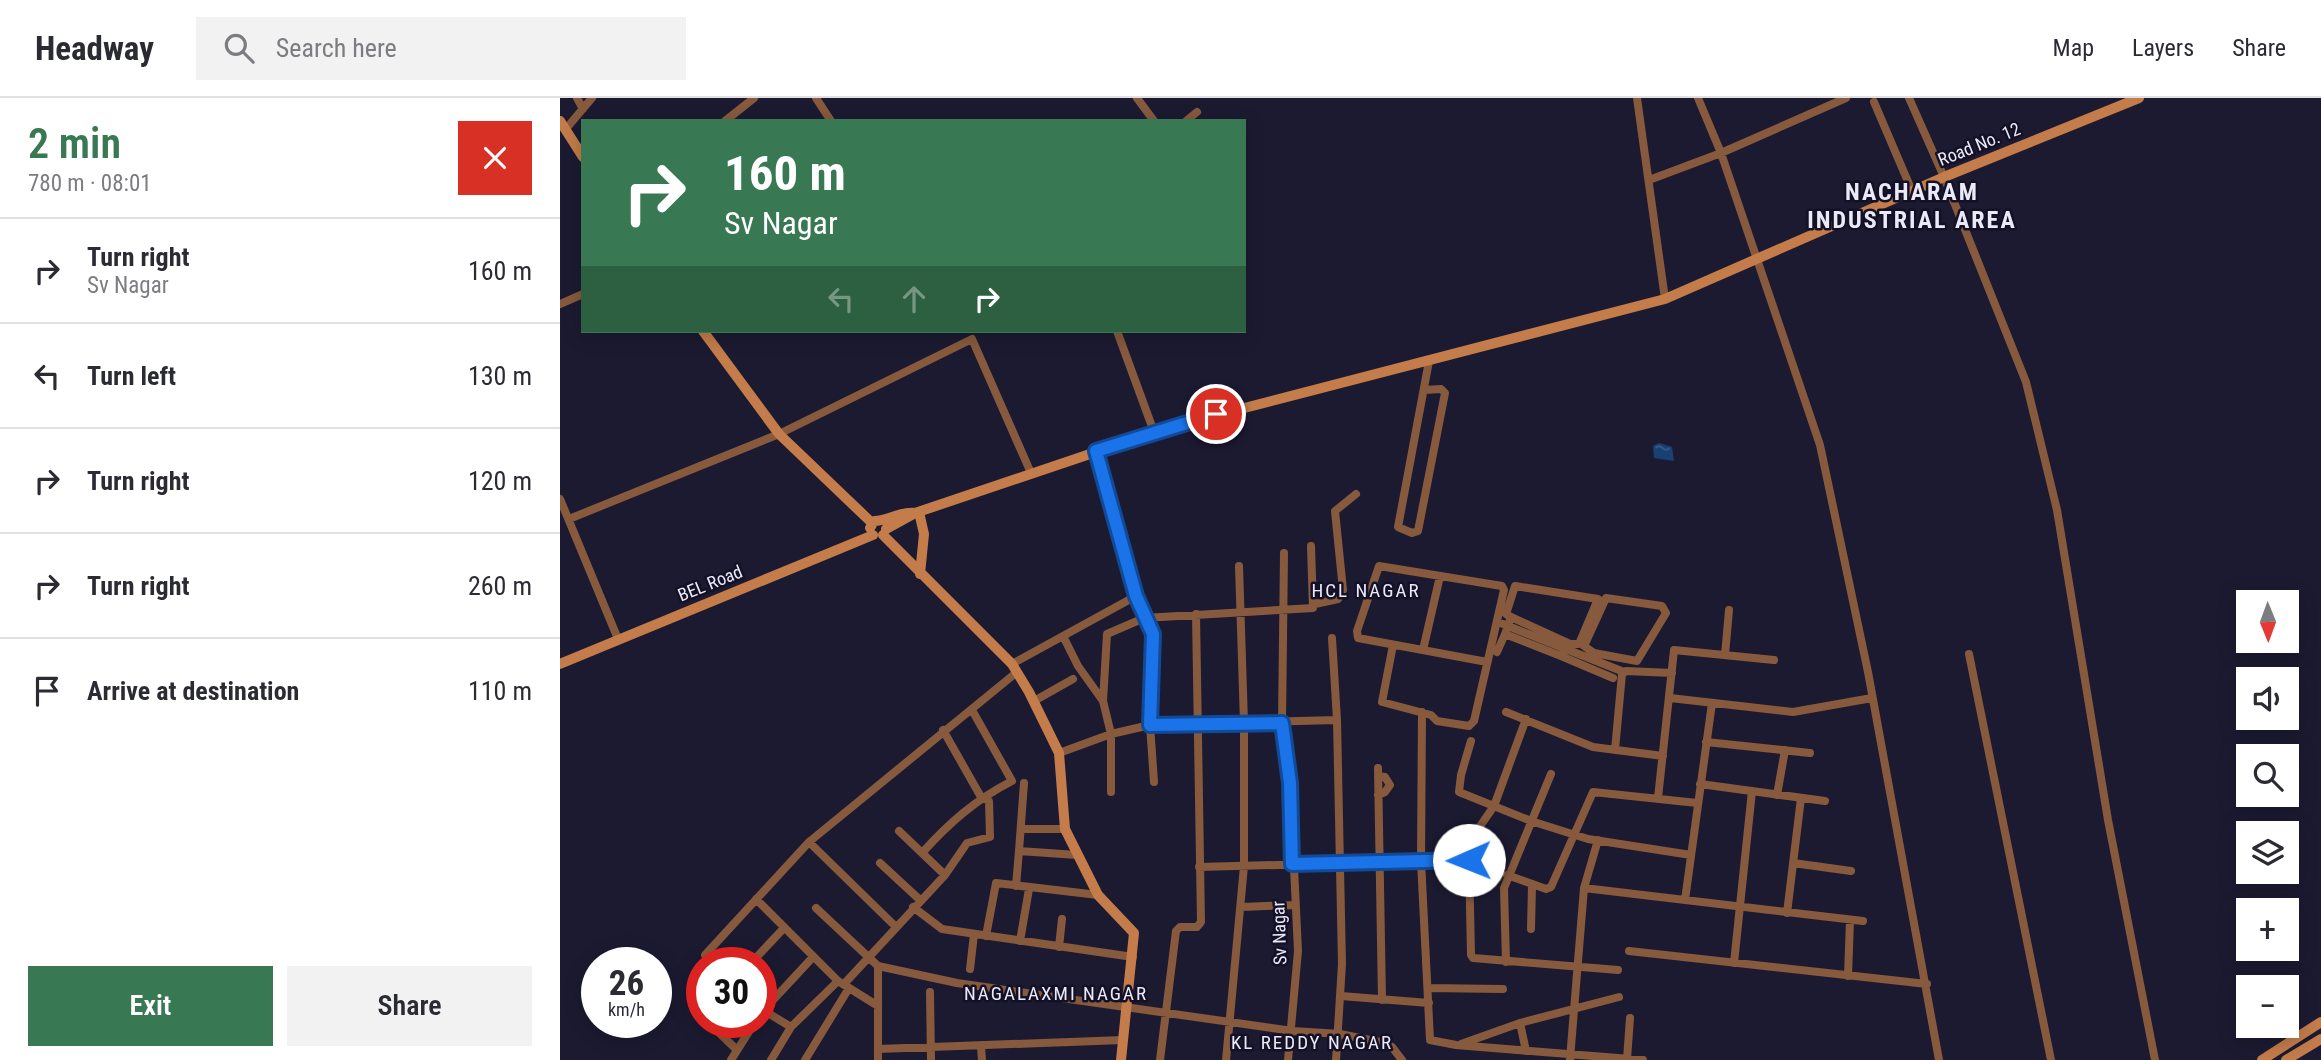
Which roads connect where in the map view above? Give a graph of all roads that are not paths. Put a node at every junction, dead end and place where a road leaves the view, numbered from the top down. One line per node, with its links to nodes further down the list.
1 (577, 98): 12 (street)
2 (592, 98): 12 (street)
3 (754, 98): 14 (street)
4 (816, 98): 15 (street)
5 (1138, 98): 16 (street)
6 (1637, 98): 22 (street)
7 (1698, 98): 19 (street)
8 (1846, 98): 19 (street)
9 (1909, 98): 21 (street)
10 (2139, 98): 21 (street, Road No. 12)
11 (1874, 102): 23 (street)
12 (583, 109): 18 (street)
13 (1198, 112): 17 (street)
14 (728, 119)
15 (830, 119)
16 (1153, 119)
17 (1189, 119)
18 (563, 126): 20 (street)
19 (1721, 153): 22 (street); 24 (street)
20 (581, 154)
21 (1944, 177): 23 (street, Road No. 12); 222 (street)
22 (1649, 180): 26 (street)
23 (1912, 191): 24 (street, Road No. 12)
24 (1756, 258): 26 (street, Road No. 12); 77 (street)
25 (581, 295): 27 (street)
26 (1665, 299): 30 (street, Road No. 12)
27 (560, 304)
28 (705, 333): 33 (street)
29 (1118, 333): 32 (street)
30 (1429, 361): 31 (street); 32 (street, BEL Road)
31 (1424, 390): 31 (street)
32 (1154, 432): 34 (street, BEL Road)
33 (779, 434): 35 (street); 39 (street); 40 (street)
34 (1096, 451): 35 (street, BEL Road); 46 (street)
35 (1031, 473): 38 (street, BEL Road)
36 (1356, 494): 47 (street)
37 (560, 499): 39 (street)
38 (917, 512): 40 (street, BEL Road); 44 (street)
39 (569, 519): 58 (street)
40 (878, 529): 44 (street); 58 (street, BEL Road)
41 (1311, 546): 47 (street)
42 (1284, 553): 49 (street, Sv Nagar)
43 (1239, 566): 50 (street)
44 (920, 575): 71 (street)
45 (1440, 576): 54 (street); 60 (street); 62 (street)
46 (1136, 596): 52 (street); 53 (street)
47 (1315, 604): 49 (street)
48 (1729, 610): 65 (street)
49 (1285, 611): 50 (street); 88 (street, Sv Nagar)
50 (1239, 612): 51 (street); 87 (street)
51 (1196, 614): 53 (street); 86 (street)
52 (1098, 617): 56 (street); 57 (street)
53 (1144, 618): 56 (street); 89 (street)
54 (1496, 622): 55 (street); 69 (street)
55 (1508, 626): 61 (street); 61 (street); 63 (street)
56 (1107, 634): 79 (street)
57 (1063, 635): 71 (street); 79 (street)
58 (617, 636): 67 (street, BEL Road); 70 (street, BEL Road)
59 (1332, 638): 85 (street)
60 (1393, 645): 62 (street); 82 (street)
61 (1566, 649): 66 (street); 74 (street)
62 (1423, 650): 69 (street)
63 (1497, 652)
64 (1969, 654): 221 (street)
65 (1725, 655): 68 (street); 73 (street)
66 (1592, 656): 66 (street); 72 (street)
67 (560, 657)
68 (1774, 660)
69 (1488, 662): 82 (street)
70 (560, 664)
71 (1014, 668): 78 (street); 81 (street)
72 (1624, 672): 73 (street); 94 (street)
73 (1672, 673): 76 (street)
74 (1613, 678)
75 (1073, 679): 78 (street)
76 (1670, 698): 80 (street); 98 (street)
77 (1872, 698): 80 (street); 174 (street)
78 (1034, 701): 97 (street)
79 (1103, 701): 91 (street)
80 (1712, 703): 93 (street)
81 (972, 710): 90 (street); 107 (street)
82 (1422, 712): 125 (street)
83 (1506, 712): 84 (street)
84 (1526, 719): 94 (street); 112 (street)
85 (1337, 720): 88 (street); 128 (street)
86 (1197, 723): 87 (street); 89 (street); 132 (street)
87 (1244, 723): 88 (street); 131 (street)
88 (1282, 723): 130 (street, Sv Nagar)
89 (1150, 725): 91 (street); 101 (street)
90 (943, 730): 107 (street); 119 (street)
91 (1111, 734): 97 (street); 105 (street)
92 (1472, 741): 112 (street)
93 (1706, 742): 95 (street); 103 (street)
94 (1615, 750): 98 (street)
95 (1785, 750): 96 (street); 106 (street)
96 (1810, 753)
97 (1059, 754): 115 (street)
98 (1663, 756): 108 (street)
99 (1378, 772): 126 (street)
100 (1550, 774): 113 (street)
101 (1154, 782)
102 (1024, 783): 120 (street)
103 (1700, 784): 104 (street); 111 (street)
104 (1752, 791): 106 (street); 147 (street)
105 (1111, 792)
106 (1777, 795): 109 (street)
107 (981, 797): 121 (street); 134 (street)
108 (1658, 798): 111 (street); 117 (street)
109 (1801, 799): 110 (street); 129 (street)
110 (1825, 802)
111 (1697, 803): 123 (street)
112 (1494, 806): 113 (street); 124 (street)
113 (1531, 821): 117 (street); 135 (street)
114 (1026, 829): 115 (street)
115 (1065, 829): 122 (street)
116 (899, 831): 121 (street)
117 (1573, 834): 118 (street); 136 (street)
118 (1598, 840): 123 (street); 138 (street)
119 (809, 842): 141 (street); 153 (street)
120 (1020, 851): 122 (street); 137 (street)
121 (922, 853): 134 (street)
122 (1077, 855): 140 (street)
123 (1691, 855): 143 (street)
124 (1469, 860): 125 (street); 166 (street)
125 (1421, 861): 126 (street); 175 (street)
126 (1378, 862): 128 (street); 181 (street)
127 (880, 863): 142 (street)
128 (1340, 863): 130 (street); 179 (street)
129 (1793, 863): 133 (street); 149 (street)
130 (1292, 864): 131 (street); 144 (street, Sv Nagar)
131 (1244, 866): 132 (street); 146 (street)
132 (1199, 867): 186 (street)
133 (1851, 871)
134 (945, 875): 142 (street)
135 (1507, 875): 136 (street); 166 (street)
136 (1532, 885): 155 (street)
137 (1016, 886): 139 (street); 157 (street)
138 (1584, 888): 143 (street); 169 (street)
139 (1029, 889): 140 (street); 158 (street)
140 (1098, 895): 165 (street)
141 (756, 900): 154 (street); 159 (street)
142 (920, 900): 145 (street)
143 (1685, 900): 147 (street)
144 (1295, 905): 146 (street); 193 (street, Sv Nagar)
145 (913, 907): 153 (street); 156 (street)
146 (1241, 907): 189 (street)
147 (1738, 907): 149 (street); 167 (street)
148 (816, 908): 163 (street)
149 (1787, 913): 151 (street)
150 (1062, 919): 161 (street)
151 (1850, 920): 152 (street); 172 (street)
152 (1863, 921)
153 (896, 927): 163 (street)
154 (784, 928): 160 (street); 164 (street)
155 (1531, 929)
156 (974, 934): 157 (street); 170 (street)
157 (986, 936): 158 (street)
158 (1020, 941): 161 (street)
159 (712, 947)
160 (766, 947)
161 (1059, 947): 165 (street)
162 (1629, 951): 167 (street)
163 (869, 955): 168 (street); 173 (street)
164 (813, 957): 173 (street); 178 (street)
165 (1133, 957): 184 (street)
166 (1506, 962): 169 (street)
167 (1734, 963): 172 (street)
168 (878, 966): 183 (street); 184 (street)
169 (1577, 967): 171 (street); 185 (street)
170 (970, 969)
171 (1618, 970)
172 (1848, 976): 174 (street)
173 (844, 984): 183 (street); 192 (street); 209 (street)
174 (1927, 984): 220 (street)
175 (1428, 988): 176 (street); 182 (street)
176 (1503, 989)
177 (930, 992): 201 (street)
178 (777, 996)
179 (1341, 996): 181 (street); 194 (street)
180 (1619, 997): 185 (street)
181 (1381, 1000): 182 (street)
182 (1429, 1003): 199 (street)
183 (878, 1006): 202 (street)
184 (1128, 1008): 186 (street); 198 (street)
185 (1575, 1008): 190 (street); 205 (street)
186 (1166, 1011): 189 (street); 214 (street)
187 (1630, 1018): 206 (street)
188 (777, 1020): 192 (street)
189 (1232, 1020): 193 (street); 215 (street)
190 (1520, 1023): 199 (street); 204 (street)
191 (2321, 1023): 223 (street)
192 (792, 1027): 208 (street)
193 (1293, 1031): 194 (street); 216 (street, Sv Nagar)
194 (1340, 1034): 217 (street); 218 (street)
195 (725, 1038): 203 (street)
196 (745, 1038): 203 (street)
197 (2321, 1039): 224 (street)
198 (1123, 1040): 200 (street); 213 (street)
199 (1456, 1045): 204 (street)
200 (982, 1046): 201 (street); 212 (street)
201 (931, 1048): 202 (street); 211 (street)
202 (878, 1049): 210 (street)
203 (737, 1050): 207 (street)
204 (1525, 1051): 205 (street)
205 (1570, 1058): 206 (street)
206 (1627, 1059): 219 (street)
207 (731, 1060)
208 (771, 1060)
209 (805, 1060)
210 (878, 1060)
211 (931, 1060)
212 (982, 1060)
213 (1121, 1060)
214 (1160, 1060)
215 (1226, 1060)
216 (1287, 1060)
217 (1336, 1060)
218 (1402, 1060)
219 (1643, 1060)
220 (1939, 1060)
221 (2051, 1060)
222 (2155, 1060)
223 (2262, 1060)
224 (2286, 1060)

